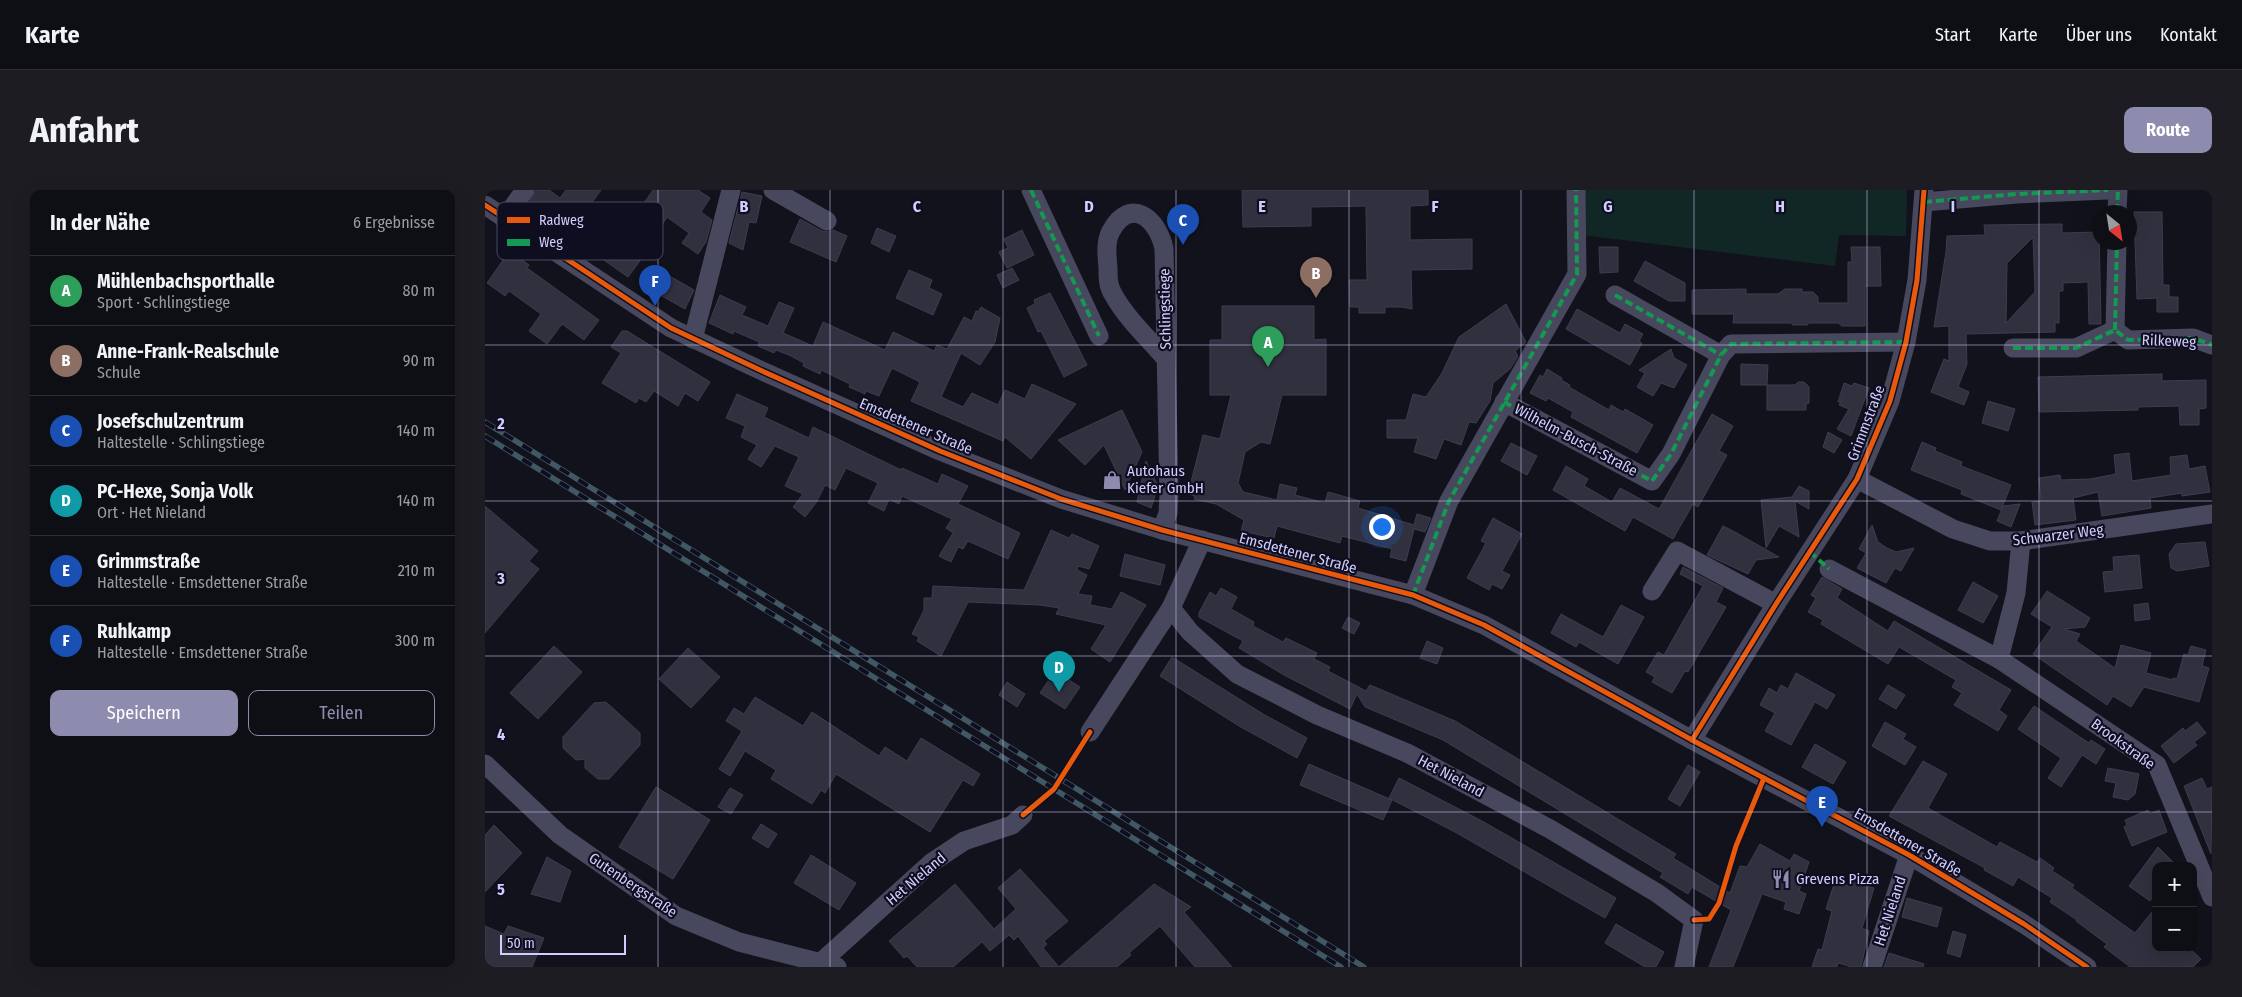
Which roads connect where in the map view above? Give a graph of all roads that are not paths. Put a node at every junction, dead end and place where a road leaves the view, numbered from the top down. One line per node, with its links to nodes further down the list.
1 (525, 190): 9 (street)
2 (731, 190): 19 (street)
3 (773, 190): 13 (street)
4 (1031, 190): 18 (street)
5 (1576, 190): 25 (street, Wilhelm-Busch-Straße)
6 (2108, 190): 8 (street)
7 (2118, 190): 11 (street)
8 (1924, 196): 20 (street, Grimmstraße)
9 (516, 202)
10 (485, 205): 12 (street, Emsdettener Straße)
11 (2117, 205)
12 (497, 214)
13 (827, 221)
14 (2117, 250): 17 (street)
15 (566, 260): 19 (street, Emsdettener Straße)
16 (1615, 295): 23 (street)
17 (2115, 330): 21 (street, Rilkeweg); 22 (street)
18 (1099, 336)
19 (693, 339): 28 (street, Emsdettener Straße)
20 (1906, 342): 23 (street); 26 (street, Grimmstraße)
21 (2212, 345)
22 (2013, 348)
23 (1721, 355): 25 (street, Wilhelm-Busch-Straße)
24 (1166, 359): 24 (street, Schlingstiege); 28 (street, Schlingstiege)
25 (1504, 402): 33 (street, Wilhelm-Busch-Straße)
26 (1857, 479): 30 (street, Schwarzer Weg); 34 (street, Grimmstraße)
27 (2212, 514): 30 (street, Schwarzer Weg)
28 (1162, 530): 29 (street, Emsdettener Straße)
29 (1202, 540): 33 (street, Emsdettener Straße); 35 (street)
30 (2021, 541): 36 (street)
31 (1829, 569): 36 (street, Brookstraße)
32 (1652, 591): 34 (street)
33 (1413, 595): 38 (street, Emsdettener Straße)
34 (1776, 604): 38 (street, Grimmstraße)
35 (1171, 608): 37 (street); 44 (street, Het Nieland)
36 (1999, 659): 42 (street, Brookstraße)
37 (1090, 732)
38 (1692, 740): 41 (street, Emsdettener Straße)
39 (487, 770): 43 (street, Gutenbergstraße)
40 (1023, 815): 43 (street, Het Nieland)
41 (1909, 856): 45 (street, Het Nieland); 46 (street, Emsdettener Straße)
42 (2212, 896)
43 (829, 965)
44 (1684, 967)
45 (1872, 967)
46 (2087, 967)

